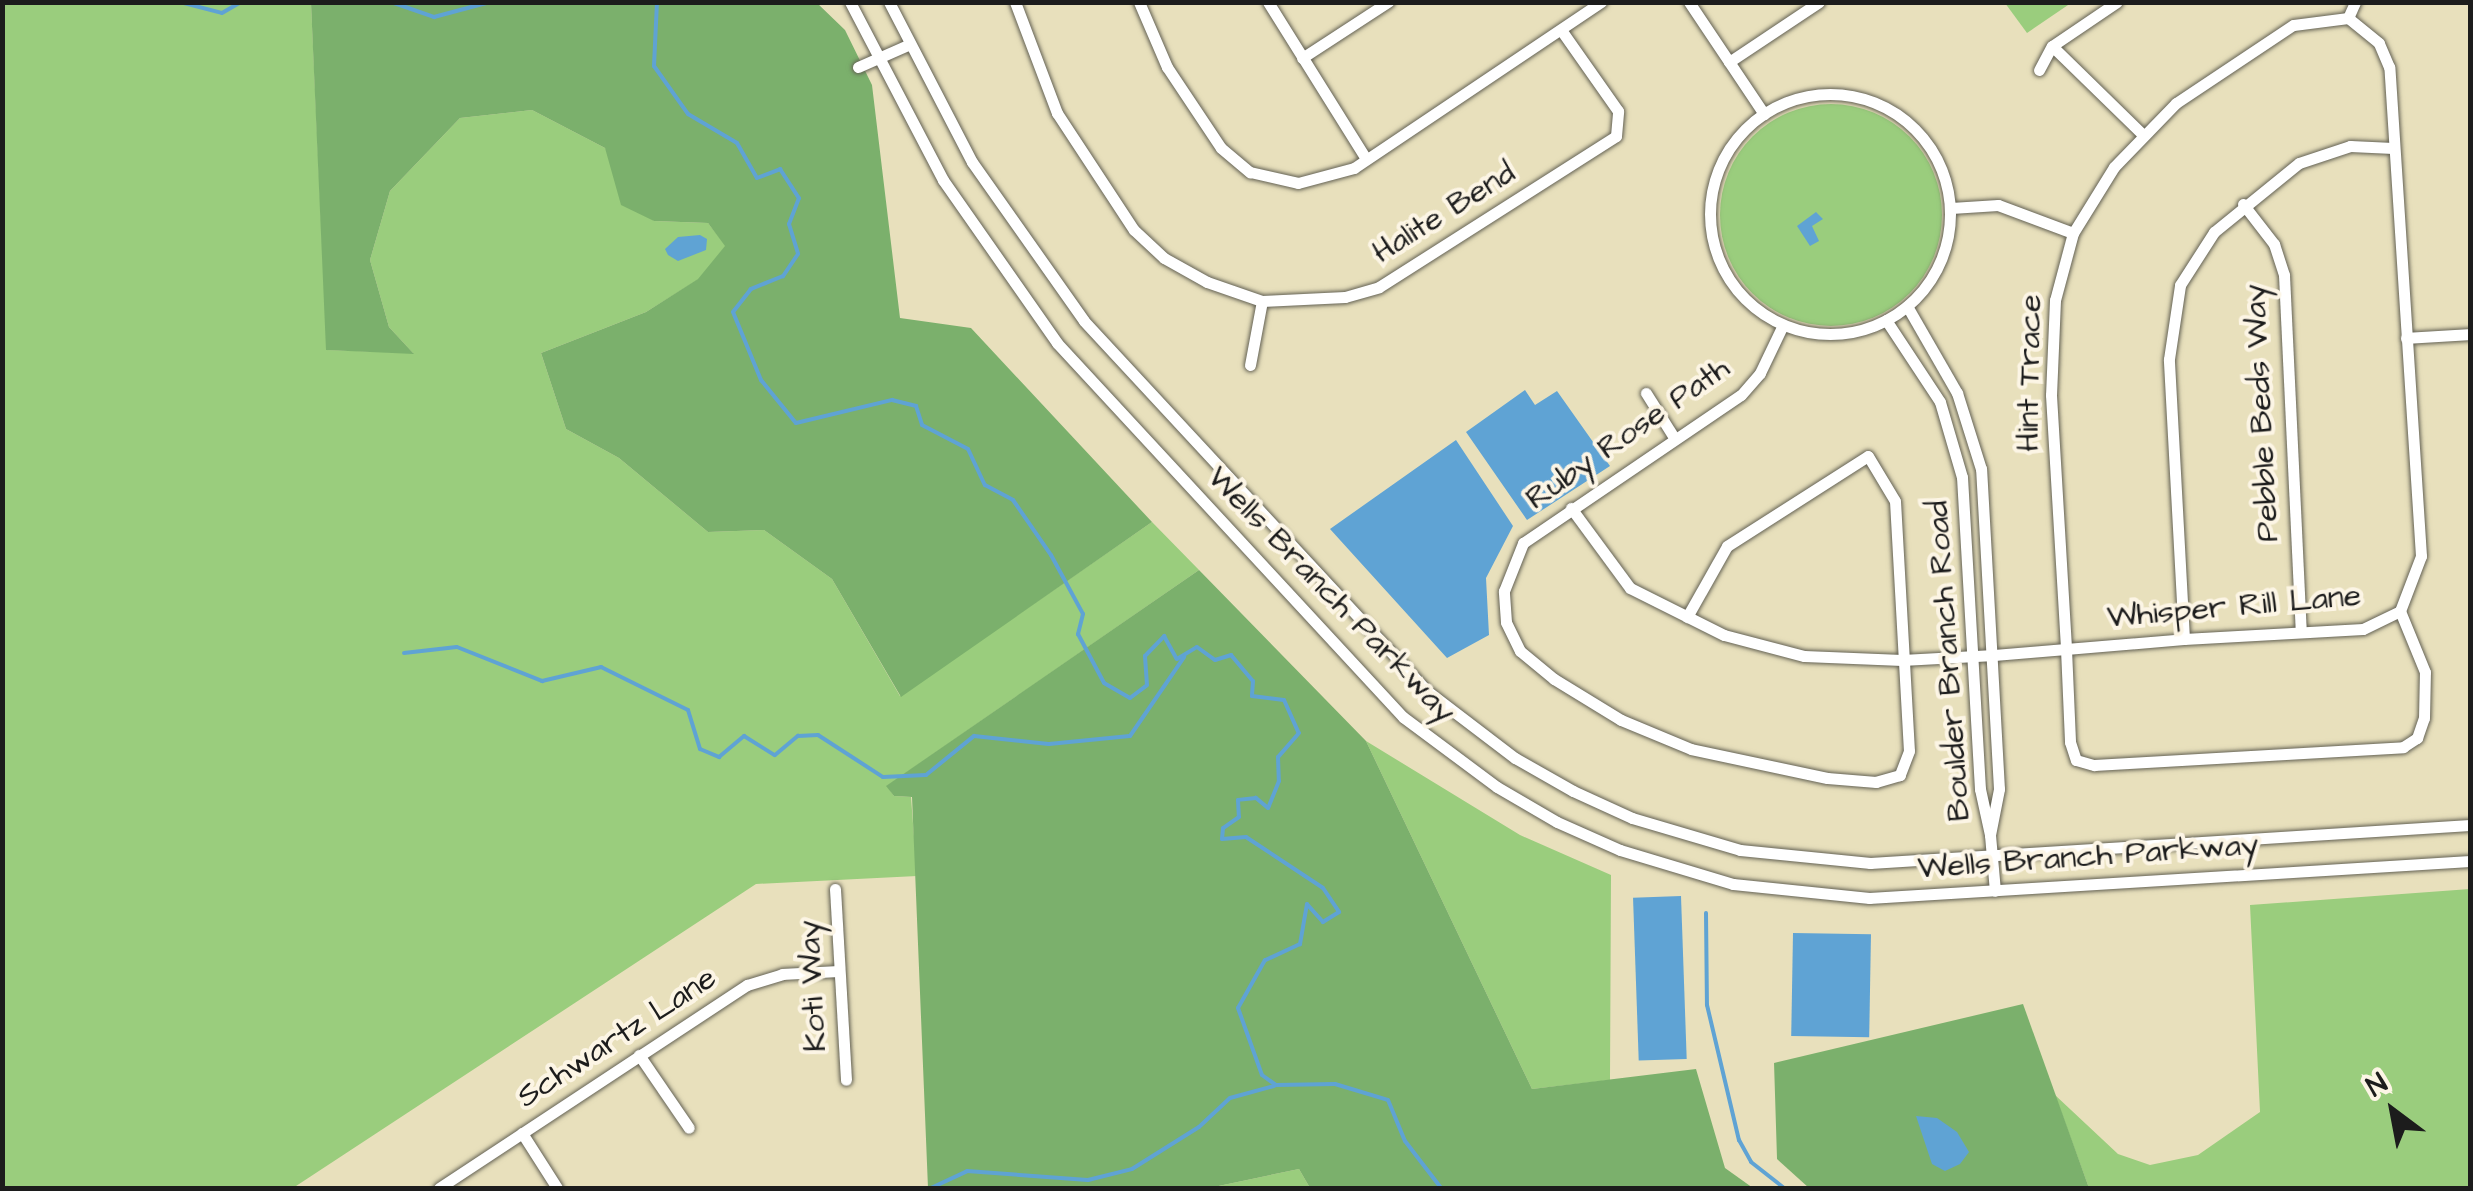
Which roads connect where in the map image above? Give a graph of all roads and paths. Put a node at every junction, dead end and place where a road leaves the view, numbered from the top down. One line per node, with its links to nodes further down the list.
1 (850, 2): 16 (street, Wells Branch Parkway)
2 (889, 2): 14 (street, Wells Branch Parkway)
3 (1016, 2): 28 (street, Halite Bend)
4 (1138, 2): 24 (street)
5 (1268, 2): 17 (street)
6 (1388, 2): 17 (street)
7 (1602, 2): 13 (street)
8 (1689, 2): 18 (street)
9 (1818, 2): 18 (street)
10 (2117, 2): 15 (street)
11 (2354, 2): 12 (street)
12 (2348, 18): 22 (street, Hint Trace); 23 (street, Whisper Rill Lane)
13 (1561, 30): 24 (street); 28 (street, Halite Bend)
14 (910, 44): 16 (street); 48 (street, Wells Branch Parkway)
15 (2052, 46): 20 (street); 22 (street)
16 (878, 58): 19 (street); 51 (street, Wells Branch Parkway)
17 (1302, 58): 24 (street)
18 (1729, 62): 21 (street)
19 (858, 67)
20 (2039, 70)
21 (1764, 114): 26 (street); 31 (street)
22 (2141, 134): 27 (street, Hint Trace)
23 (2393, 148): 25 (street); 33 (street, Whisper Rill Lane)
24 (1366, 159)
25 (2243, 204): 40 (street, Pebble Beds Way); 41 (street)
26 (1950, 208): 27 (street); 29 (street)
27 (2073, 233): 42 (street, Hint Trace)
28 (1262, 301): 34 (street)
29 (1908, 306): 30 (street); 43 (street, Boulder Branch Road)
30 (1886, 320): 31 (street); 44 (street, Boulder Branch Road)
31 (1783, 325): 36 (street, Ruby Rose Path)
32 (2470, 334): 33 (street)
33 (2406, 338): 38 (street, Whisper Rill Lane)
34 (1250, 365)
35 (1646, 393): 36 (street)
36 (1675, 439): 37 (street, Ruby Rose Path)
37 (1571, 508): 39 (street, Whisper Rill Lane); 45 (street, Ruby Rose Path)
38 (2400, 611): 40 (street, Whisper Rill Lane); 42 (street, Hint Trace)
39 (1688, 618): 45 (street, Whisper Rill Lane); 45 (street)
40 (2301, 632): 41 (street, Whisper Rill Lane)
41 (2184, 639): 42 (street, Whisper Rill Lane)
42 (2066, 649): 43 (street, Whisper Rill Lane)
43 (1994, 655): 44 (street, Whisper Rill Lane); 47 (street, Boulder Branch Road)
44 (1974, 656): 45 (street, Whisper Rill Lane); 47 (street, Boulder Branch Road)
45 (1902, 660)
46 (2470, 825): 48 (street, Wells Branch Parkway)
47 (1990, 834): 48 (street)
48 (1992, 858): 51 (street)
49 (2470, 861): 51 (street, Wells Branch Parkway)
50 (835, 889): 52 (street, Koti Way)
51 (1995, 891)
52 (838, 971): 53 (street, Schwartz Lane); 54 (street, Koti Way)
53 (639, 1055): 55 (street); 56 (street, Schwartz Lane)
54 (846, 1080)
55 (689, 1128)
56 (522, 1133): 57 (street, Schwartz Lane); 58 (street)
57 (439, 1188)
58 (557, 1188)

